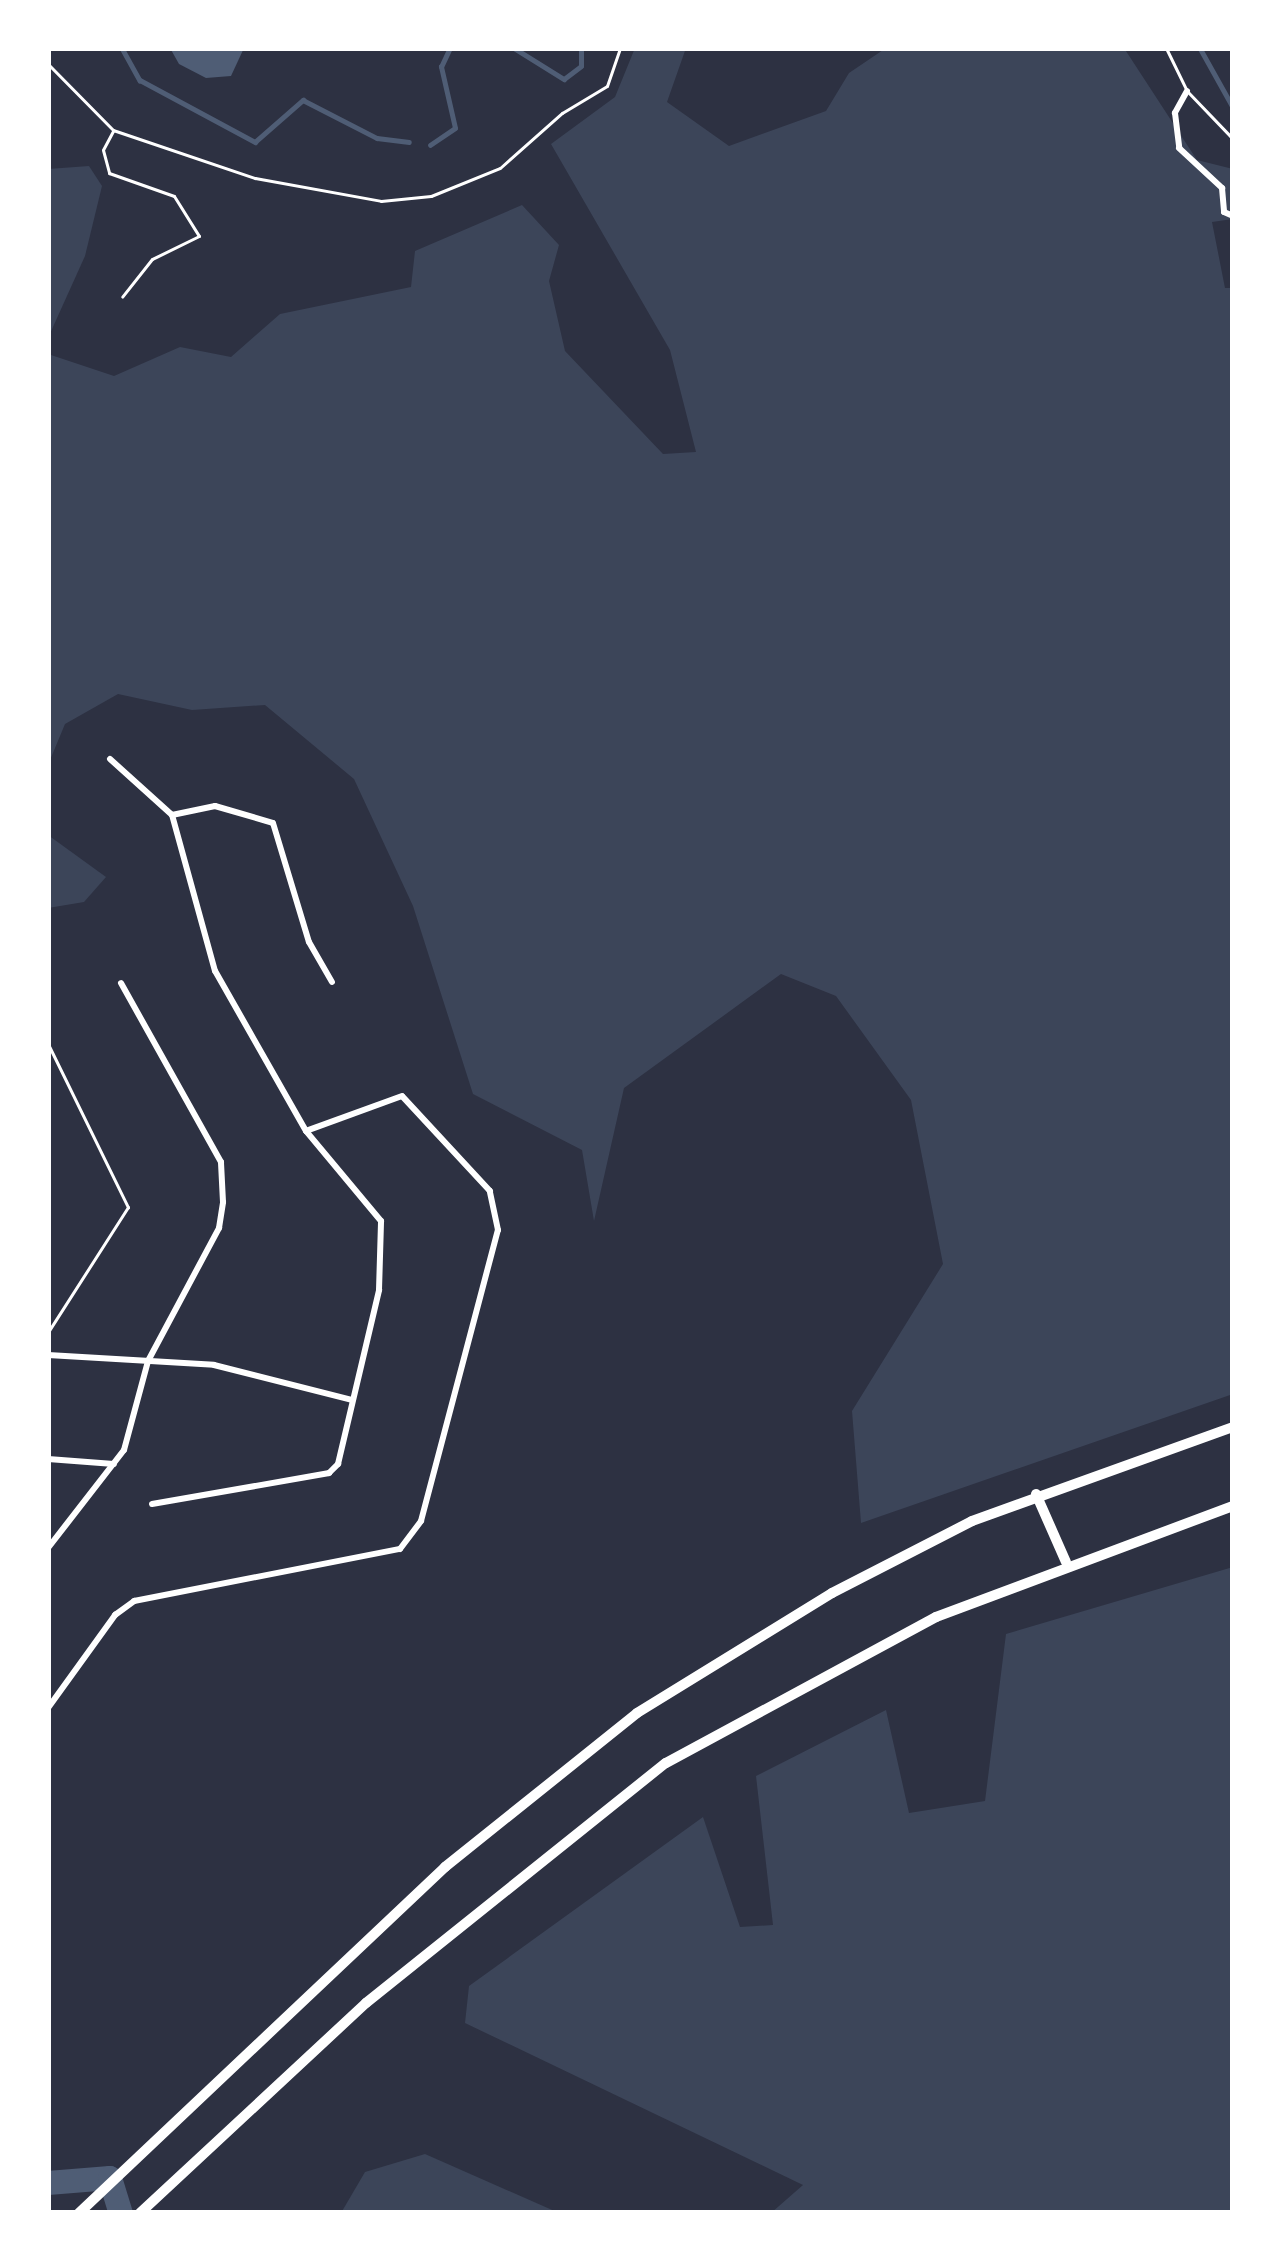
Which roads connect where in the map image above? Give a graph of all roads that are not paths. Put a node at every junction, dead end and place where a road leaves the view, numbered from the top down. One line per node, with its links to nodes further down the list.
1 (620, 48): 5 (lane)
2 (1166, 48): 4 (lane)
3 (48, 64): 5 (lane)
4 (1187, 91): 6 (lane); 7 (street)
5 (113, 130): 8 (lane)
6 (1233, 139)
7 (1233, 216)
8 (122, 297)
9 (110, 759): 10 (street)
10 (172, 815): 11 (street); 14 (street)
11 (332, 982)
12 (121, 983): 17 (street)
13 (48, 1044): 15 (lane)
14 (306, 1131): 18 (street); 27 (street)
15 (48, 1332)
16 (48, 1355): 17 (street)
17 (148, 1361): 18 (street); 21 (street)
18 (352, 1400): 23 (street)
19 (1233, 1427): 22 (highway)
20 (48, 1460): 21 (street)
21 (114, 1464): 25 (street)
22 (1036, 1494): 26 (highway); 28 (highway)
23 (152, 1504)
24 (1233, 1507): 26 (highway)
25 (48, 1548)
26 (1066, 1562): 29 (highway)
27 (48, 1708)
28 (79, 2213)
29 (140, 2213)

